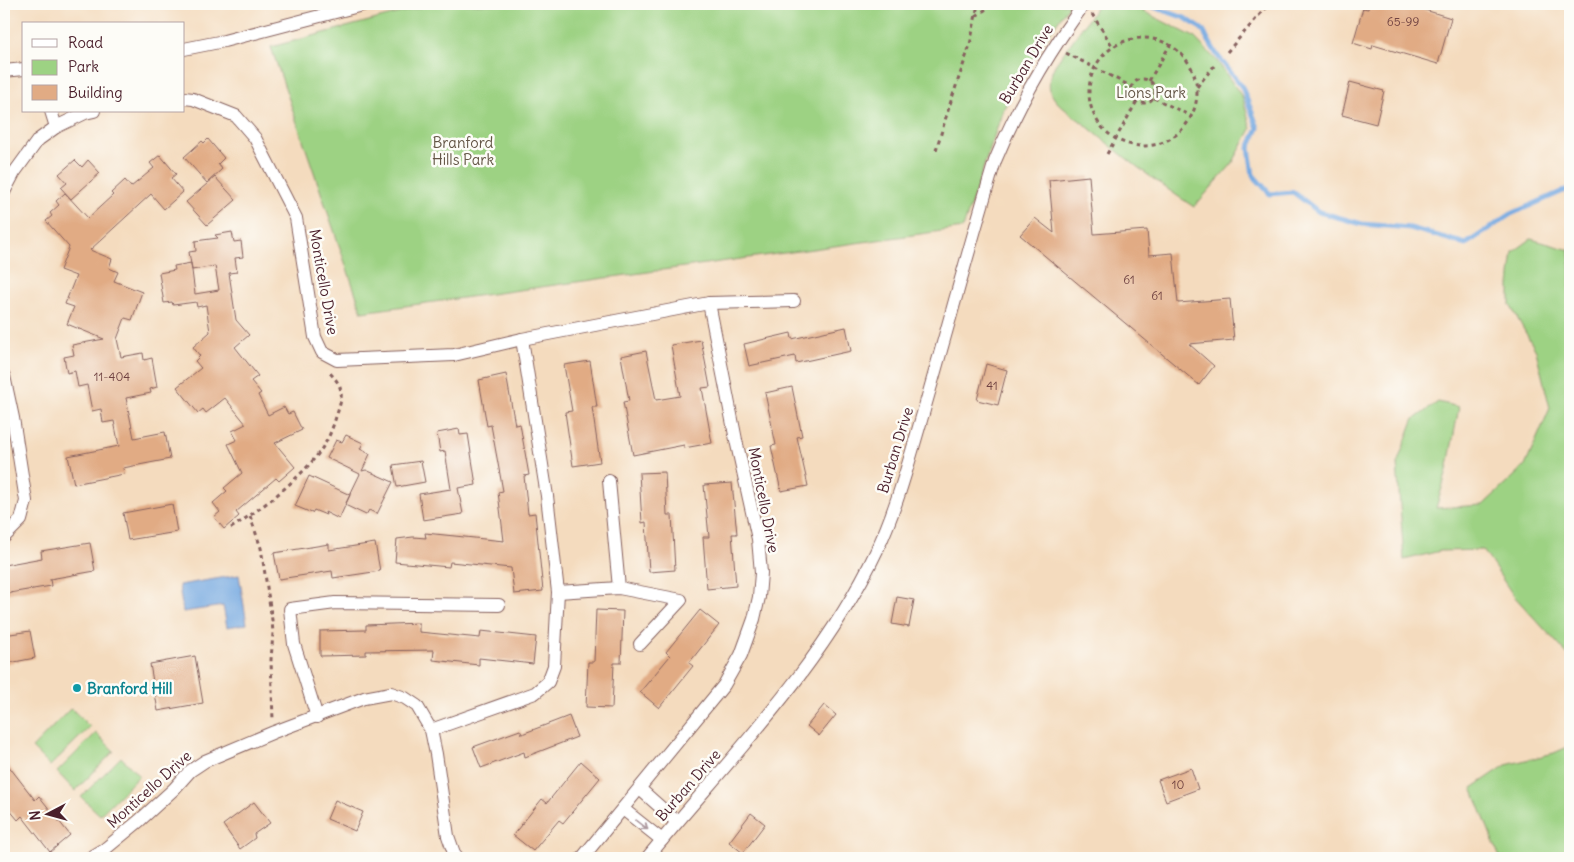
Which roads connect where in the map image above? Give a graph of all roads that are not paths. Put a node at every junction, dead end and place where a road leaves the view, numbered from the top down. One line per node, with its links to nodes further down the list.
1 (366, 4): 3 (street)
2 (1087, 6): 26 (street, Burban Drive)
3 (342, 7): 4 (street)
4 (185, 49)
5 (22, 69): 6 (street)
6 (4, 71)
7 (185, 98): 14 (street, Monticello Drive)
8 (51, 112): 10 (street)
9 (88, 112): 10 (street)
10 (56, 127): 11 (street)
11 (4, 192)
12 (794, 301): 13 (street, Monticello Drive)
13 (709, 303): 14 (street, Monticello Drive); 24 (street, Monticello Drive)
14 (522, 339): 19 (street)
15 (4, 376): 17 (street)
16 (609, 481): 18 (street)
17 (4, 537)
18 (620, 588): 19 (street); 21 (street)
19 (558, 592): 23 (street)
20 (499, 605): 22 (street)
21 (640, 644)
22 (316, 717): 23 (street, Monticello Drive); 28 (street, Monticello Drive)
23 (430, 730): 29 (street, Monticello Drive)
24 (640, 789): 25 (street, Monticello Drive); 26 (street)
25 (623, 810): 27 (street, one-way to 27); 30 (street, Monticello Drive)
26 (677, 822): 27 (street, Burban Drive)
27 (662, 840): 31 (street, Burban Drive)
28 (90, 858)
29 (458, 858)
30 (582, 858)
31 (647, 858)

